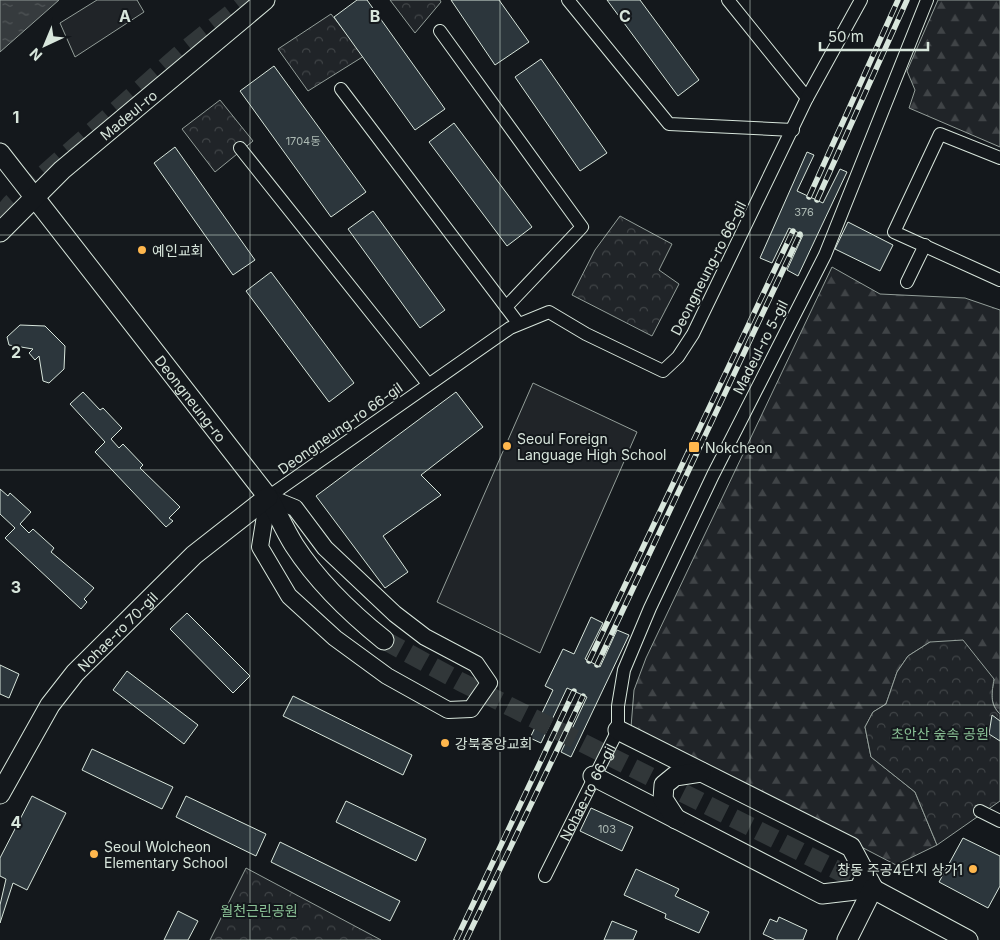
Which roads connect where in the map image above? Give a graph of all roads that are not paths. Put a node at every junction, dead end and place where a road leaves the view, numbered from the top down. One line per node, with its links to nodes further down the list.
1 (568, 0): 9 (street)
2 (728, 0): 8 (street)
3 (861, 0): 8 (street, Deongneung-ro 66-gil)
4 (927, 0): 23 (street, Madeul-ro 5-gil)
5 (264, 1): 13 (main road, Madeul-ro)
6 (440, 31): 18 (street)
7 (341, 89): 18 (street)
8 (807, 98): 9 (street, Deongneung-ro 66-gil)
9 (793, 130): 19 (street, Deongneung-ro 66-gil)
10 (240, 148): 20 (street)
11 (2, 156): 13 (main road, Deongneung-ro)
12 (1000, 158): 15 (street)
13 (33, 197): 14 (main road, Madeul-ro); 21 (main road, Deongneung-ro)
14 (0, 232)
15 (925, 245): 16 (street); 17 (street)
16 (1000, 280)
17 (908, 282)
18 (506, 307): 19 (street)
19 (518, 323): 20 (street, Deongneung-ro 66-gil)
20 (428, 384): 21 (street, Deongneung-ro 66-gil)
21 (268, 497): 21 (street); 22 (main road, Deongneung-ro); 27 (main road, Nohae-ro 70-gil)
22 (384, 640)
23 (618, 706): 24 (street, Nohae-ro 66-gil)
24 (618, 730): 25 (main road); 26 (street, Nohae-ro 66-gil)
25 (701, 772): 29 (main road); 32 (main road)
26 (593, 776): 29 (main road); 31 (street, Nohae-ro 66-gil)
27 (0, 794)
28 (980, 811): 30 (street)
29 (676, 819): 32 (main road)
30 (1000, 821)
31 (545, 876)
32 (866, 884): 33 (main road); 34 (main road)
33 (847, 940)
34 (968, 940)

